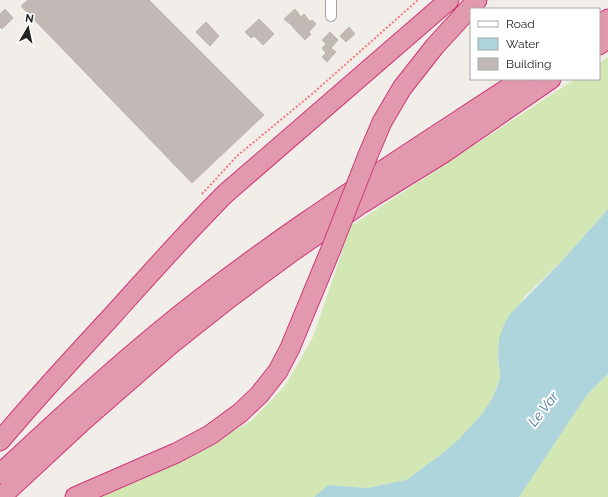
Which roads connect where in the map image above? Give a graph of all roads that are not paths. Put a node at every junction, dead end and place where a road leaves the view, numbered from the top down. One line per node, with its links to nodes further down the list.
1 (331, 0): 4 (street)
2 (449, 0): 11 (highway)
3 (477, 0): 14 (highway, bridge)
4 (331, 16)
5 (608, 19): 6 (highway)
6 (600, 25)
7 (608, 38): 8 (highway)
8 (600, 44)
9 (520, 80): 12 (highway)
10 (550, 80): 13 (highway)
11 (0, 441)
12 (0, 474)
13 (1, 497)
14 (75, 497)

